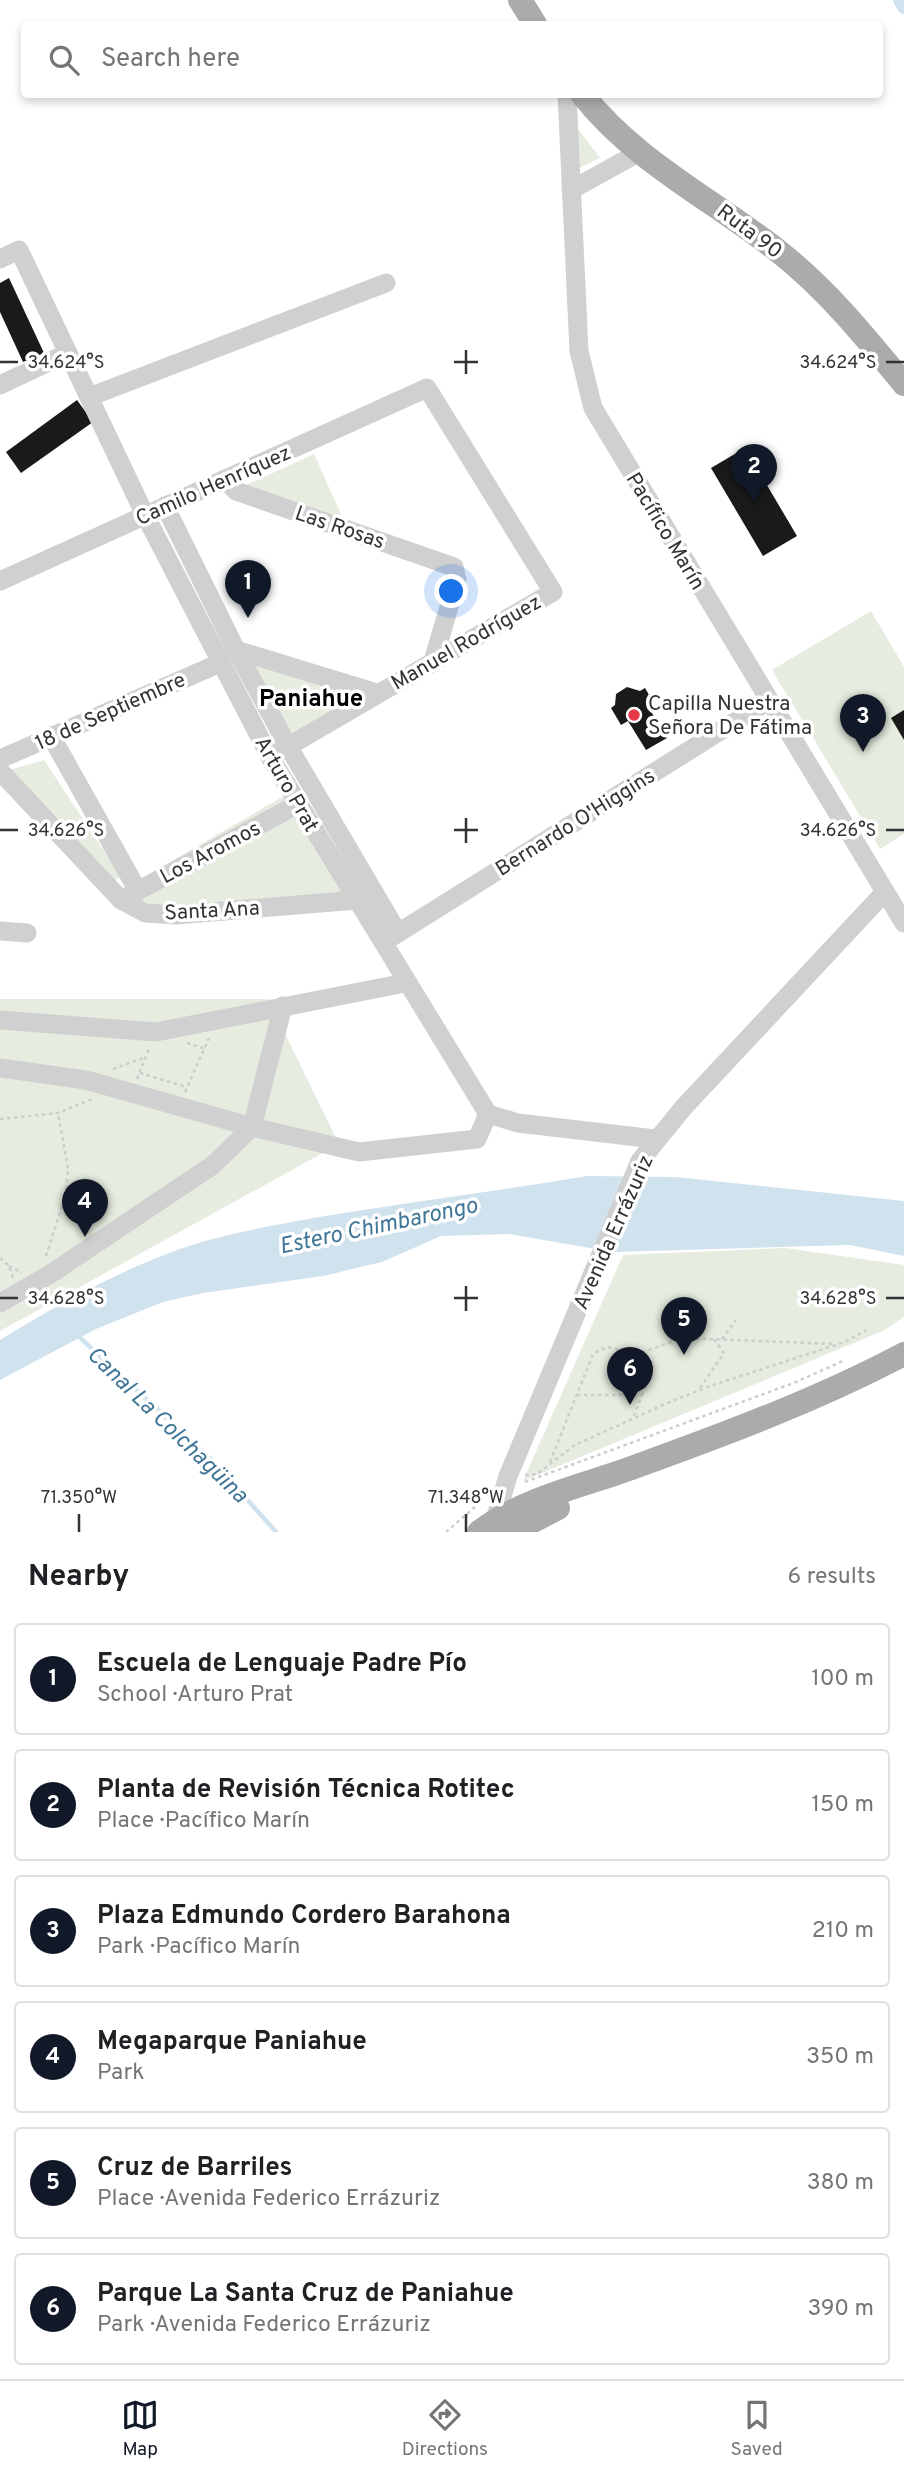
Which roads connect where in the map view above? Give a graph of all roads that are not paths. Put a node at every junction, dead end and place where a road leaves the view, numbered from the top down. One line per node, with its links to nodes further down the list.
1 (520, 0): 2 (main road)
2 (533, 21)
3 (567, 98): 6 (street, Pacífico Marín)
4 (585, 98): 5 (main road, Ruta 90)
5 (638, 153): 6 (street); 10 (main road, Ruta 90)
6 (571, 190): 22 (street, Pacífico Marín)
7 (0, 259): 9 (street, Arturo Prat)
8 (386, 283): 12 (street)
9 (68, 353): 11 (street); 12 (street, Arturo Prat)
10 (904, 384)
11 (0, 385)
12 (89, 397): 15 (street, Arturo Prat)
13 (225, 480): 14 (street, Camilo Henríquez); 17 (street, Camilo Henríquez); 19 (street, Las Rosas)
14 (165, 506): 15 (street, Camilo Henríquez); 18 (street, Arturo Prat)
15 (145, 516): 16 (street, Camilo Henríquez); 20 (street, Arturo Prat)
16 (0, 581)
17 (553, 592): 19 (street, Manuel Rodríguez)
18 (236, 650): 21 (street); 24 (street, Arturo Prat)
19 (433, 661): 21 (street, Manuel Rodríguez)
20 (220, 663): 23 (street, 18 de Septiembre); 25 (street, Arturo Prat)
21 (377, 693): 24 (street, Manuel Rodríguez)
22 (768, 701): 31 (street, Pacífico Marín); 34 (street, Bernardo O'Higgins)
23 (51, 736): 26 (street, 18 de Septiembre); 29 (street)
24 (288, 746): 25 (street, Manuel Rodríguez); 34 (street, Arturo Prat)
25 (270, 757): 28 (street, Arturo Prat)
26 (0, 759)
27 (0, 771): 29 (street, Santa Ana)
28 (298, 804): 29 (street, Los Aromos); 30 (street, Arturo Prat)
29 (130, 896): 30 (street, Santa Ana)
30 (357, 901): 34 (street, Arturo Prat)
31 (896, 906): 41 (street, Avenida Errázuriz)
32 (0, 931): 33 (street)
33 (27, 933)
34 (391, 938): 35 (street, Arturo Prat)
35 (405, 983): 36 (street); 39 (street, Arturo Prat)
36 (283, 1006): 37 (street); 40 (street)
37 (0, 1020)
38 (0, 1068): 40 (street)
39 (488, 1114): 40 (street); 41 (street)
40 (252, 1127): 42 (street)
41 (655, 1139): 44 (street, Avenida Errázuriz)
42 (0, 1303)
43 (904, 1354): 44 (main road)
44 (494, 1529)

